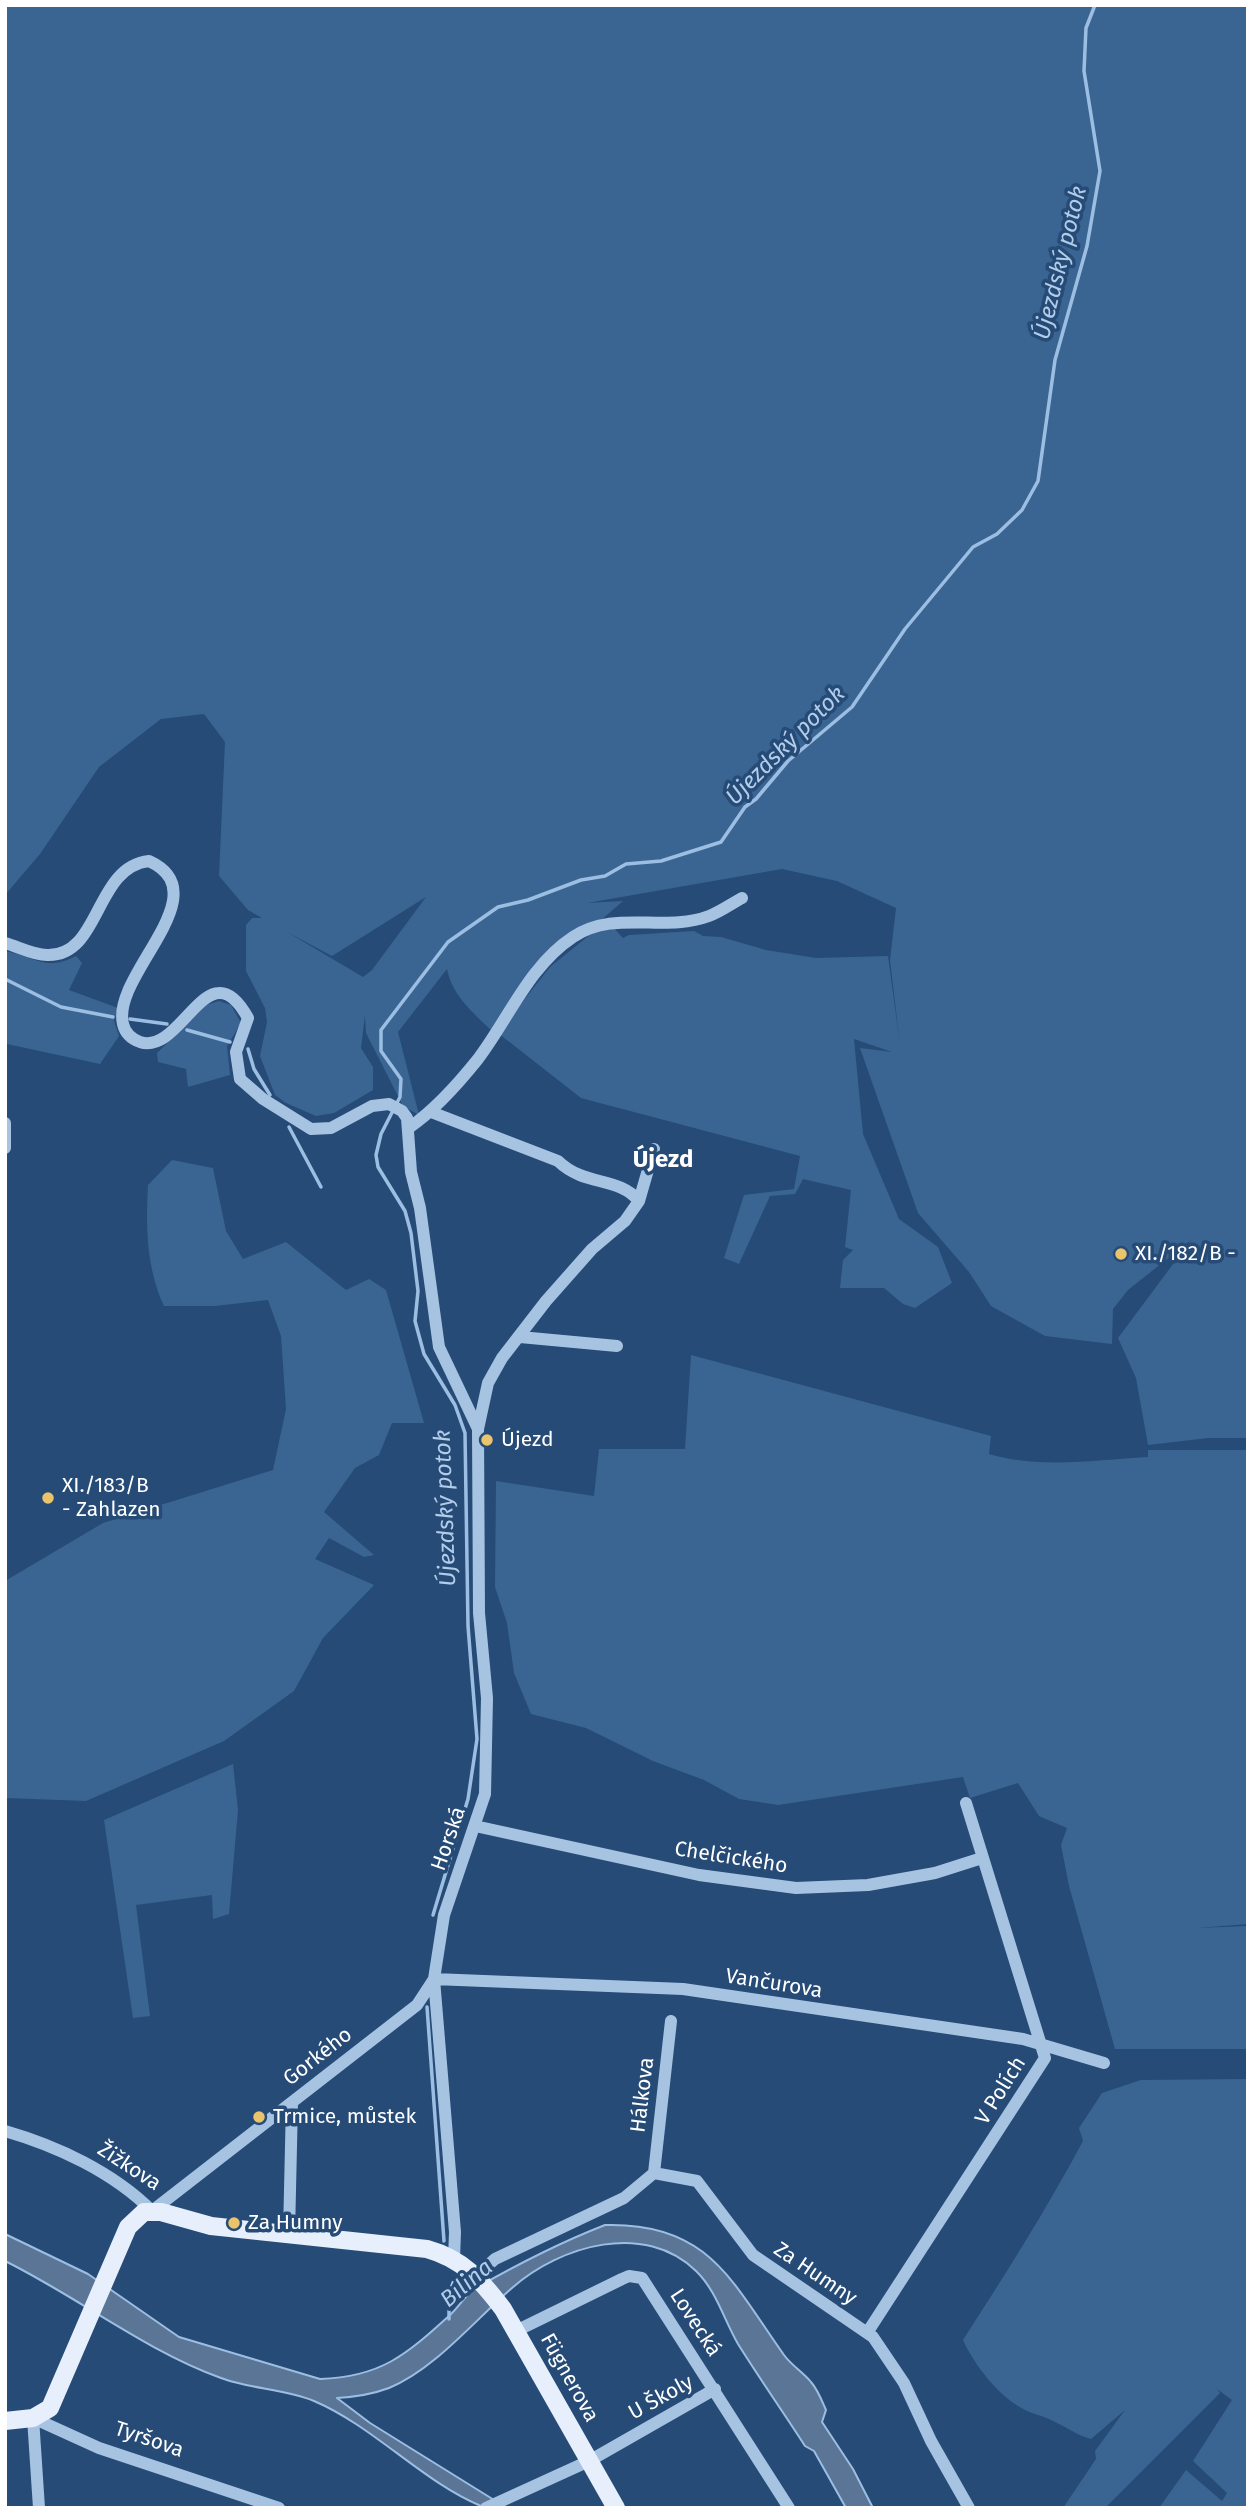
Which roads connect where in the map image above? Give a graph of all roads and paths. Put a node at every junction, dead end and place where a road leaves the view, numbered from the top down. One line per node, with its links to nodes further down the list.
1 (742, 898): 3 (street)
2 (5, 943): 5 (street)
3 (431, 1112): 5 (street); 8 (street)
4 (5, 1123): 6 (street)
5 (410, 1127): 11 (street)
6 (5, 1148)
7 (654, 1149): 8 (street)
8 (639, 1201): 9 (street)
9 (520, 1337): 10 (street); 11 (street)
10 (617, 1346)
11 (478, 1429): 13 (street, Horská)
12 (966, 1803): 14 (street, V Polích)
13 (475, 1826): 14 (street, Chelčického); 15 (street, Horská)
14 (982, 1858): 17 (street, V Polích)
15 (435, 1979): 17 (street, Vančurova); 19 (street, Gorkého); 24 (street, Horská)
16 (671, 2021): 21 (street, Hálkova)
17 (1042, 2047): 18 (street, Vančurova); 27 (street, V Polích)
18 (1104, 2063)
19 (292, 2102): 22 (street, Gorkého); 23 (street)
20 (5, 2131): 22 (street, Žižkova)
21 (654, 2173): 25 (street); 27 (street, Za Humny)
22 (152, 2211): 23 (main road, Žižkova); 29 (main road)
23 (289, 2234): 24 (main road, Žižkova)
24 (454, 2259): 25 (main road, Žižkova)
25 (480, 2278): 26 (main road, Fügnerova)
26 (516, 2331): 28 (street, Lovecká); 31 (main road, Fügnerova)
27 (867, 2333): 37 (street, Za Humny)
28 (715, 2389): 31 (street, U Školy); 36 (street, Lovecká)
29 (33, 2418): 30 (main road); 32 (street); 33 (street, Tyršova)
30 (5, 2421)
31 (589, 2461): 34 (street); 35 (main road, Fügnerova)
32 (39, 2508)
33 (279, 2508)
34 (486, 2508)
35 (615, 2508)
36 (789, 2508)
37 (969, 2508)

